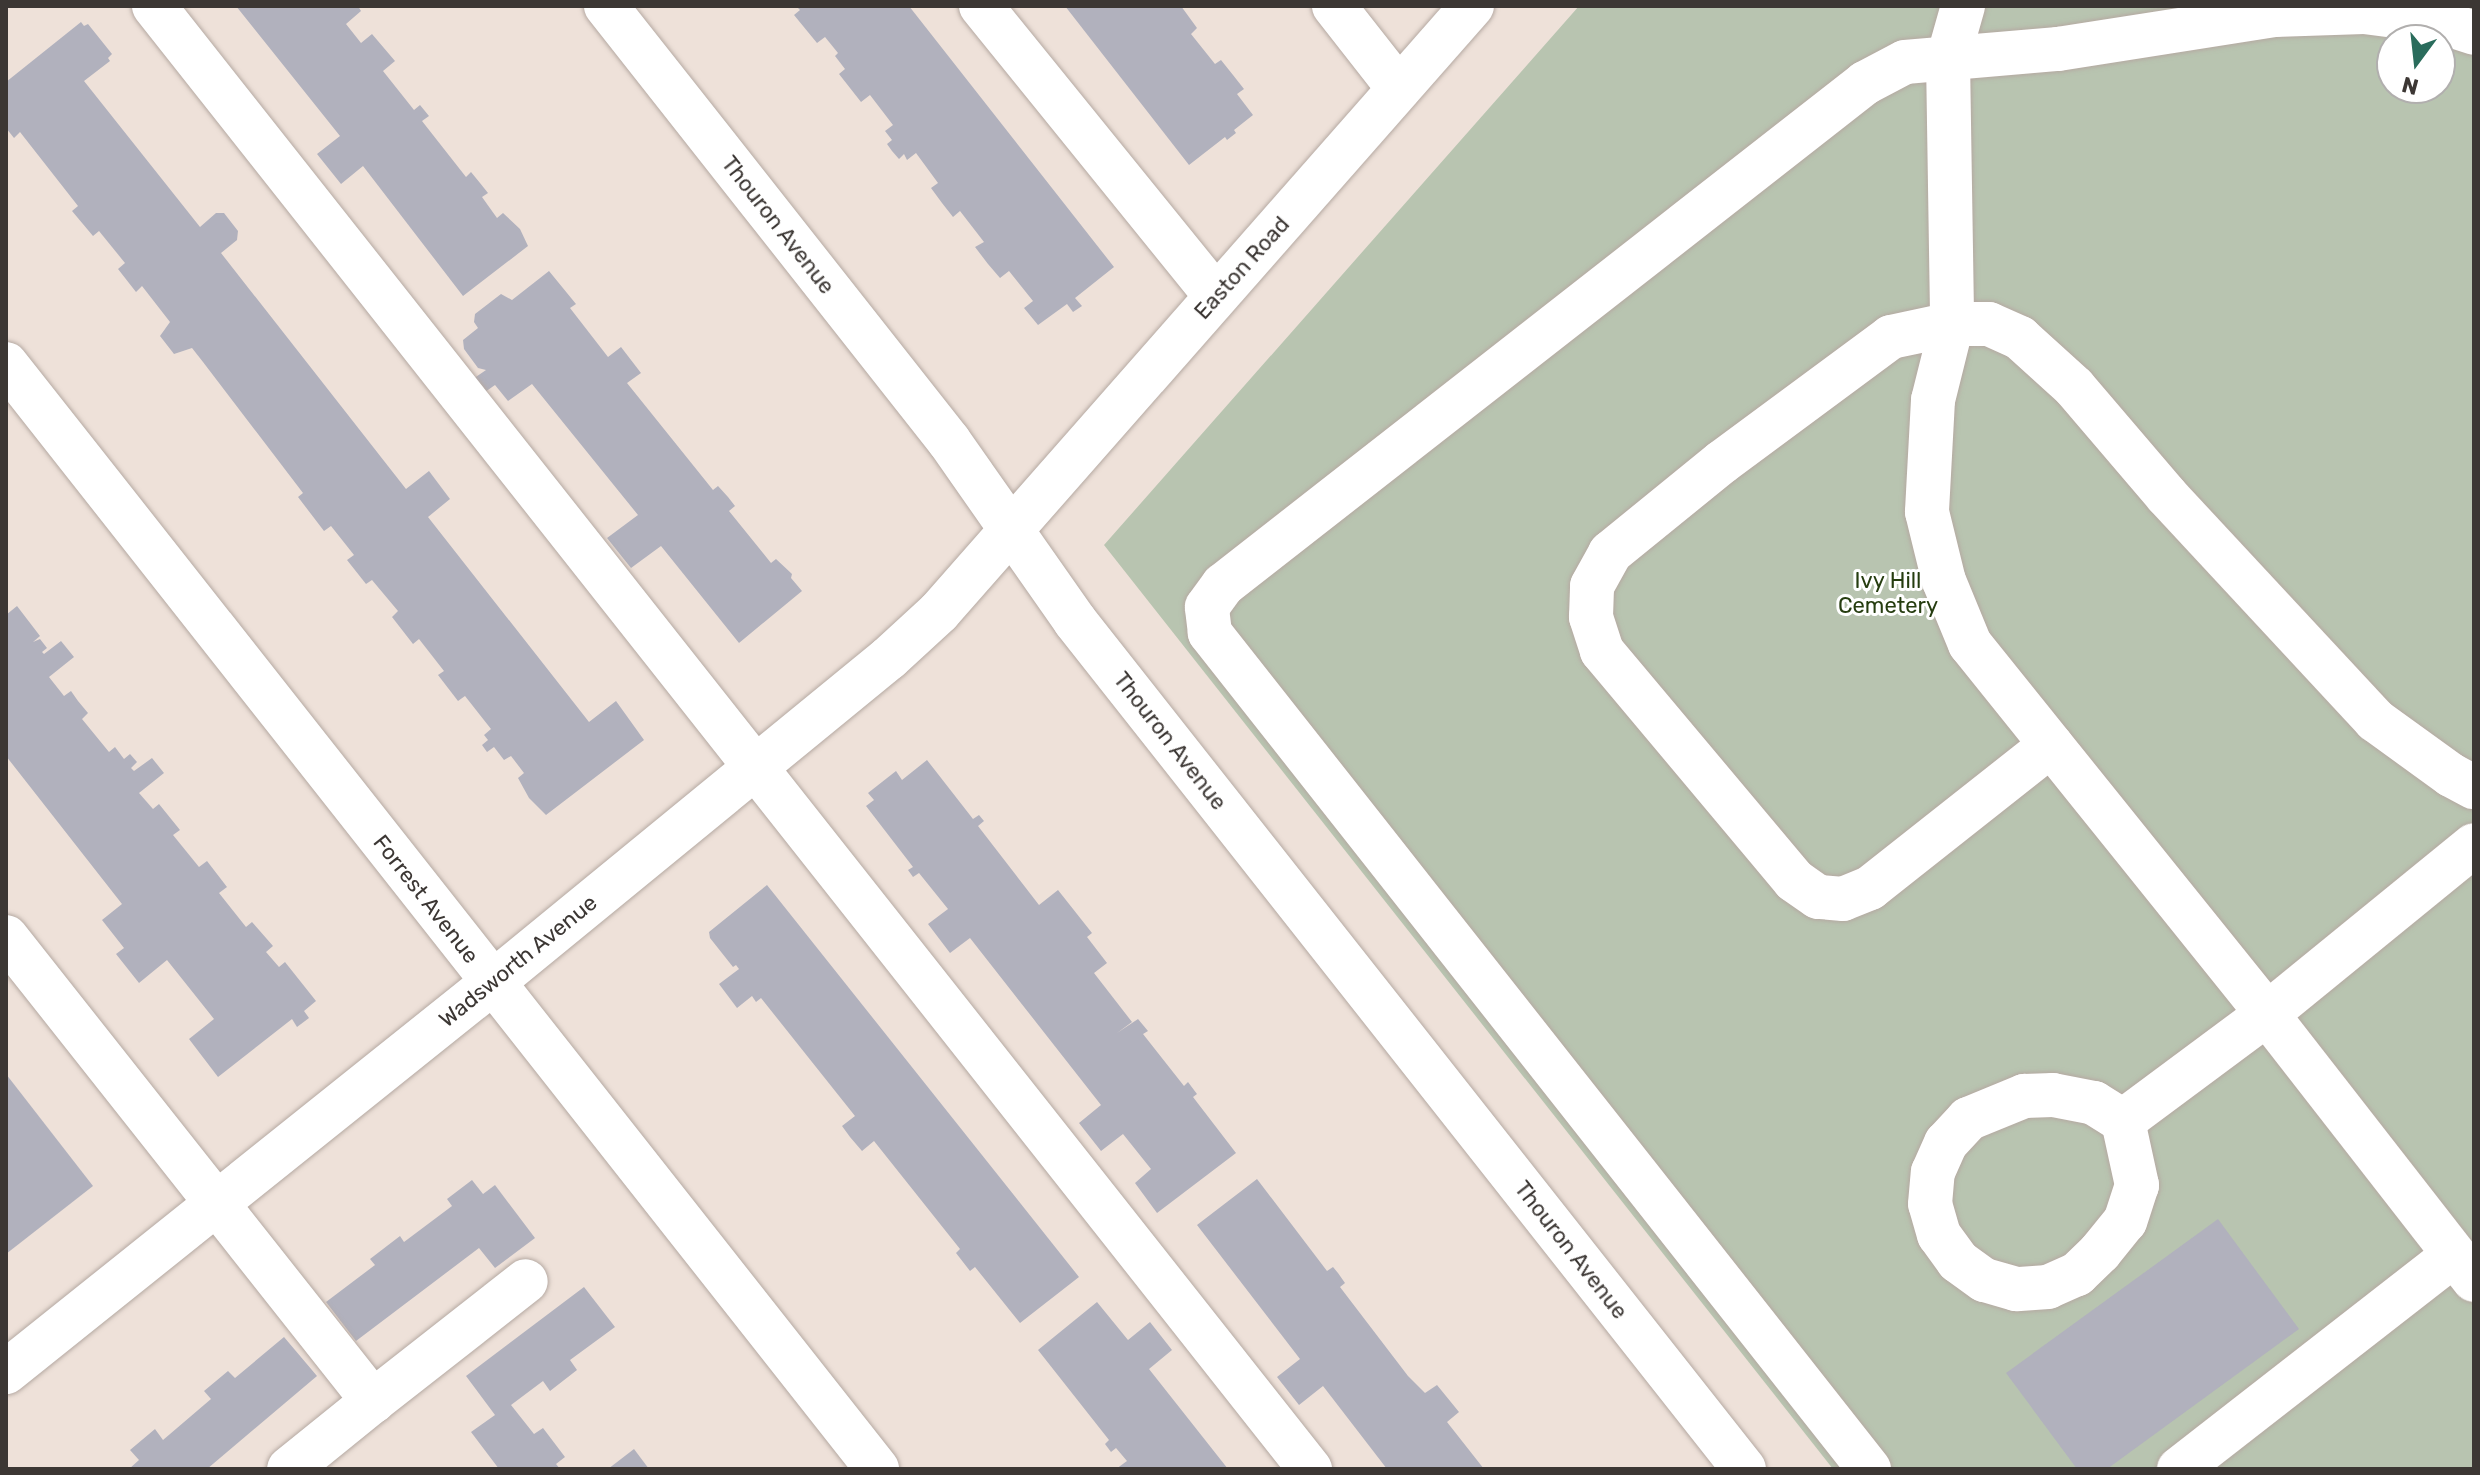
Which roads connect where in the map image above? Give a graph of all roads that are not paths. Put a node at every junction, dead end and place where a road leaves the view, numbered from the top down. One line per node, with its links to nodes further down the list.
1 (154, 6): 15 (street)
2 (606, 6): 13 (street, Thouron Avenue)
3 (981, 6): 10 (street)
4 (1334, 6): 9 (street)
5 (1472, 6): 9 (street, Easton Road)
6 (1963, 6): 8 (street)
7 (2474, 33): 8 (street)
8 (1948, 59): 11 (street); 31 (street)
9 (1399, 89): 10 (street, Easton Road)
10 (1216, 296): 13 (street, Easton Road)
11 (1952, 324): 14 (street); 14 (street); 16 (street)
12 (6, 364): 19 (street, Forrest Avenue)
13 (1013, 531): 15 (street, Wadsworth Avenue); 30 (street, Thouron Avenue)
14 (2051, 745): 20 (street)
15 (757, 767): 19 (street, Wadsworth Avenue); 29 (street)
16 (2474, 787)
17 (2474, 845): 20 (street)
18 (6, 937): 22 (street)
19 (492, 983): 22 (street, Wadsworth Avenue); 28 (street, Forrest Avenue)
20 (2267, 1014): 21 (street); 23 (street)
21 (2123, 1121): 21 (street)
22 (217, 1204): 25 (street, Wadsworth Avenue); 26 (street)
23 (2464, 1268): 32 (street)
24 (526, 1281): 26 (street)
25 (6, 1372)
26 (373, 1401): 27 (street)
27 (289, 1469)
28 (877, 1469)
29 (1310, 1469)
30 (1744, 1469)
31 (1869, 1469)
32 (2179, 1469)

